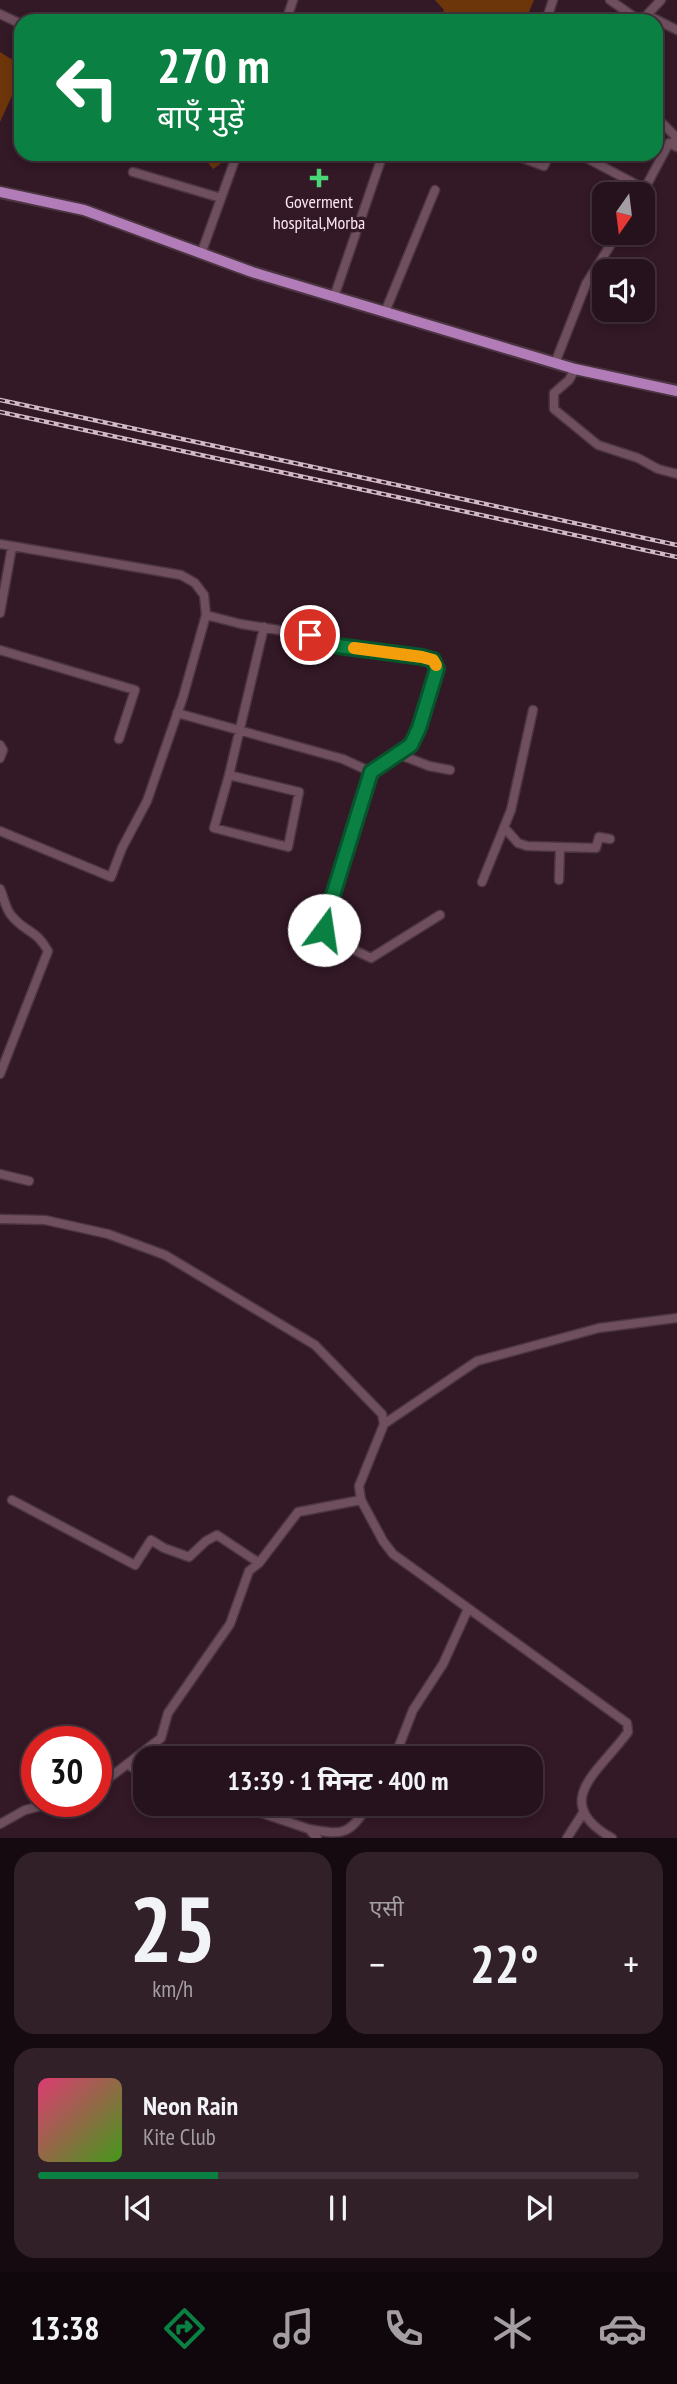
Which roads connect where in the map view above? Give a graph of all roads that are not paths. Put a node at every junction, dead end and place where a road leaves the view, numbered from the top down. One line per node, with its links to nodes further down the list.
1 (610, 0): 3 (street)
2 (661, 0): 4 (street)
3 (634, 14)
4 (648, 14)
5 (663, 124): 6 (street)
6 (675, 146): 7 (street)
7 (663, 154)
8 (234, 161): 19 (street)
9 (381, 161): 22 (street)
10 (531, 161): 11 (street)
11 (546, 161)
12 (591, 161): 15 (street)
13 (659, 161): 16 (street)
14 (134, 172): 19 (street)
15 (626, 182)
16 (648, 182)
17 (435, 190): 23 (street)
18 (0, 192): 21 (main road)
19 (221, 198): 21 (street)
20 (610, 245): 24 (street)
21 (201, 254): 22 (main road)
22 (334, 297): 23 (main road)
23 (385, 312): 24 (main road)
24 (555, 363): 25 (main road)
25 (575, 369): 26 (main road); 27 (street)
26 (677, 391)
27 (677, 474)
28 (0, 544): 29 (street)
29 (12, 547): 30 (street); 31 (street)
30 (0, 613)
31 (206, 615): 32 (street); 35 (street)
32 (264, 627): 36 (street); 39 (street)
33 (0, 650): 37 (street)
34 (533, 710): 44 (street)
35 (177, 713): 36 (street); 45 (street)
36 (240, 730): 42 (street); 43 (street)
37 (118, 739)
38 (0, 745): 40 (street)
39 (398, 754): 41 (street); 42 (street)
40 (0, 758)
41 (450, 770)
42 (371, 772): 51 (street)
43 (229, 775): 43 (street)
44 (504, 827): 47 (street); 49 (street)
45 (0, 831)
46 (610, 839): 47 (street)
47 (560, 847): 48 (street)
48 (559, 880)
49 (482, 882)
50 (0, 888): 52 (street)
51 (440, 915)
52 (0, 1074)
53 (0, 1174): 54 (street)
54 (29, 1181)
55 (0, 1219): 57 (street)
56 (677, 1318): 57 (street)
57 (384, 1424): 59 (street)
58 (12, 1500): 60 (street)
59 (361, 1500): 60 (street); 61 (street)
60 (259, 1563): 63 (street)
61 (468, 1609): 62 (street); 67 (street)
62 (399, 1746)
63 (127, 1765): 64 (street); 65 (street)
64 (133, 1768)
65 (112, 1776)
66 (21, 1812): 70 (street)
67 (583, 1813): 73 (street); 74 (street)
68 (271, 1816): 71 (street)
69 (361, 1816): 71 (street)
70 (0, 1824)
71 (309, 1829): 72 (street)
72 (317, 1838)
73 (567, 1838)
74 (612, 1838)

